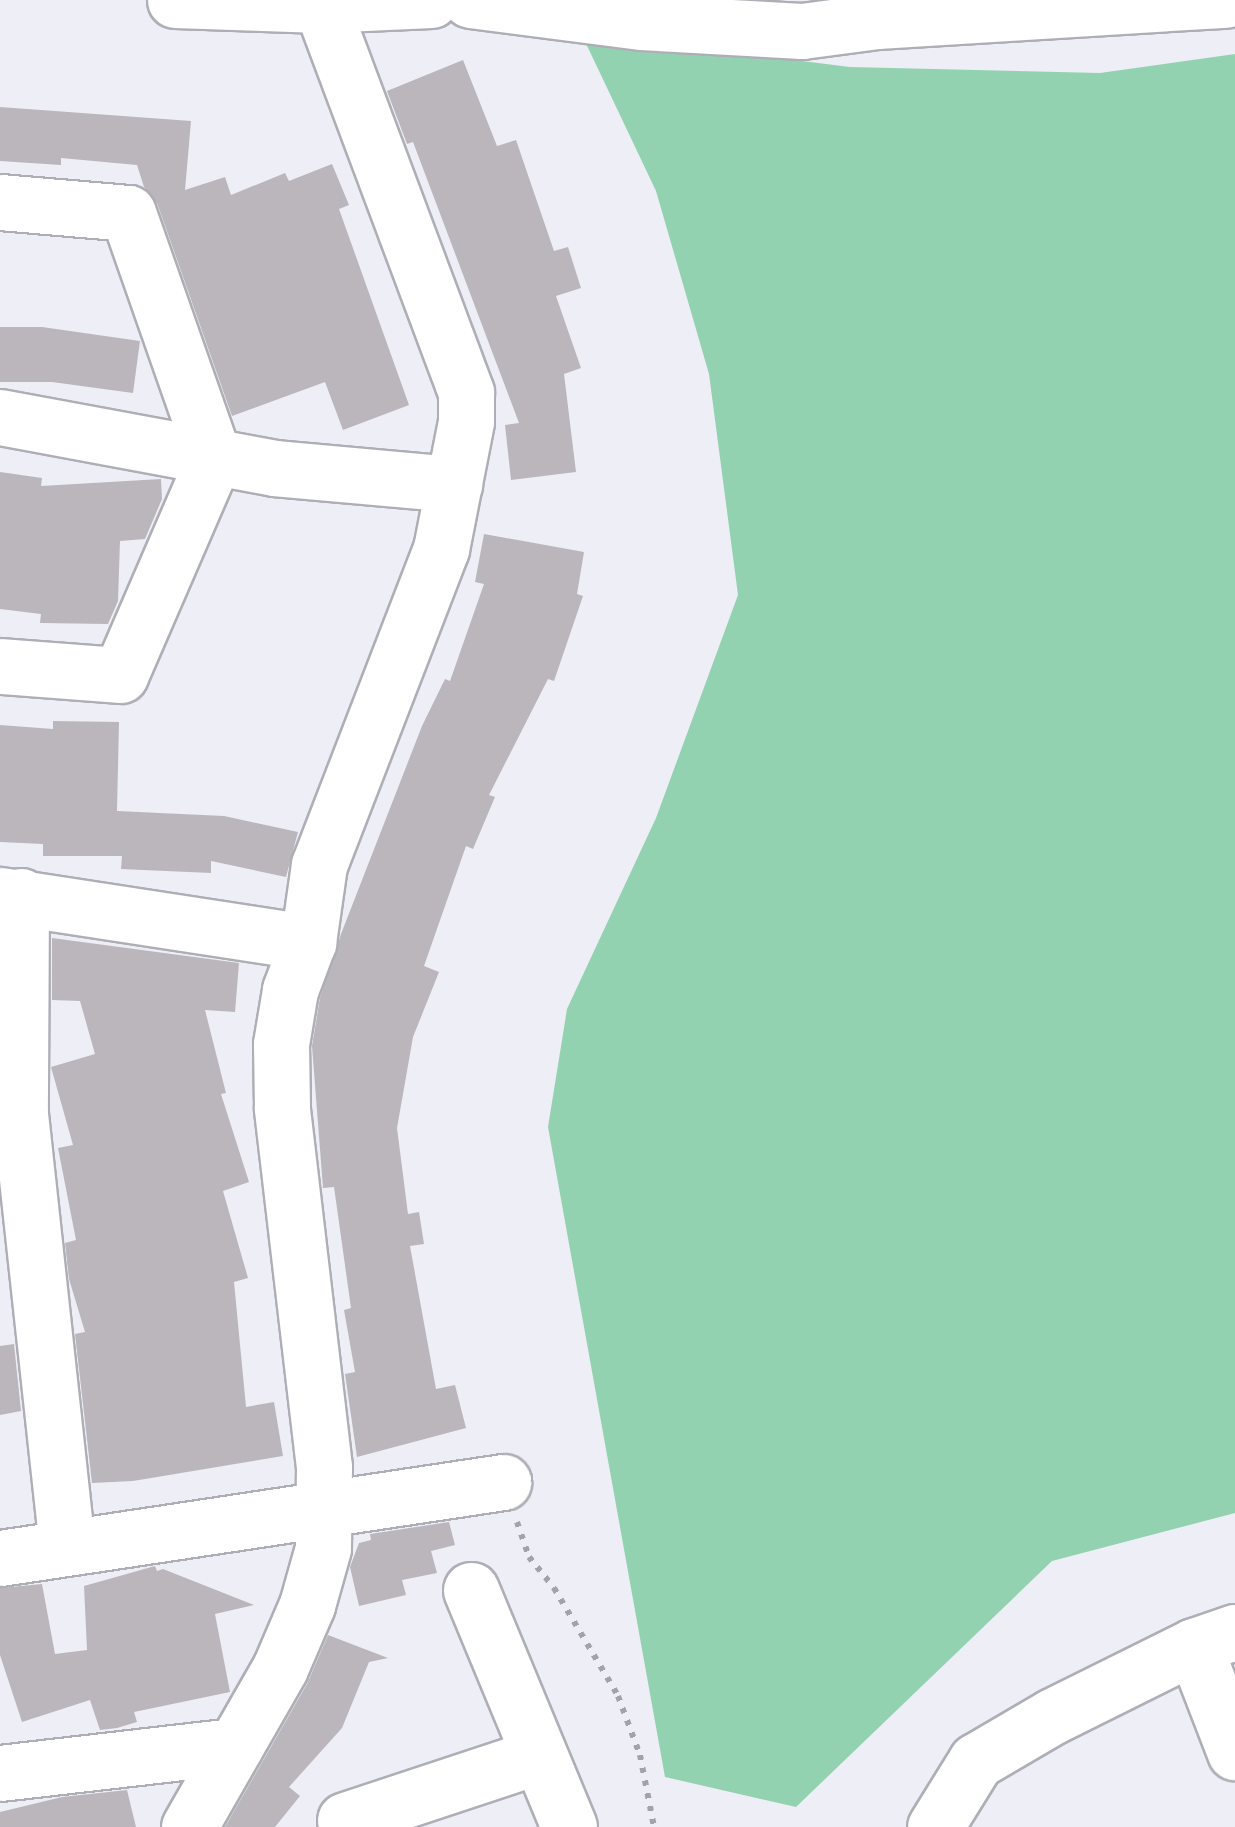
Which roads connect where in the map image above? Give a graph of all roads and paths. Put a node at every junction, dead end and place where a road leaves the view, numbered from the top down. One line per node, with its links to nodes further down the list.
1 (431, 0): 5 (street)
2 (470, 0): 6 (street)
3 (1226, 0): 6 (street)
4 (195, 2): 5 (street)
5 (321, 5): 10 (street)
6 (647, 11)
7 (0, 202): 9 (street)
8 (0, 416): 9 (street)
9 (214, 458): 10 (street); 11 (street)
10 (454, 484): 13 (street)
11 (0, 666)
12 (10, 895): 13 (street); 16 (street)
13 (308, 942): 15 (street)
14 (502, 1482): 15 (street)
15 (326, 1508): 16 (street); 21 (street)
16 (67, 1548): 18 (street)
17 (529, 1557): 28 (path)
18 (0, 1558)
19 (471, 1590): 23 (street)
20 (1215, 1639): 22 (street); 29 (street)
21 (235, 1746): 24 (street); 26 (street)
22 (1235, 1752)
23 (538, 1756): 25 (street); 27 (street)
24 (0, 1773)
25 (344, 1820)
26 (189, 1827)
27 (569, 1827)
28 (654, 1827)
29 (935, 1827)

